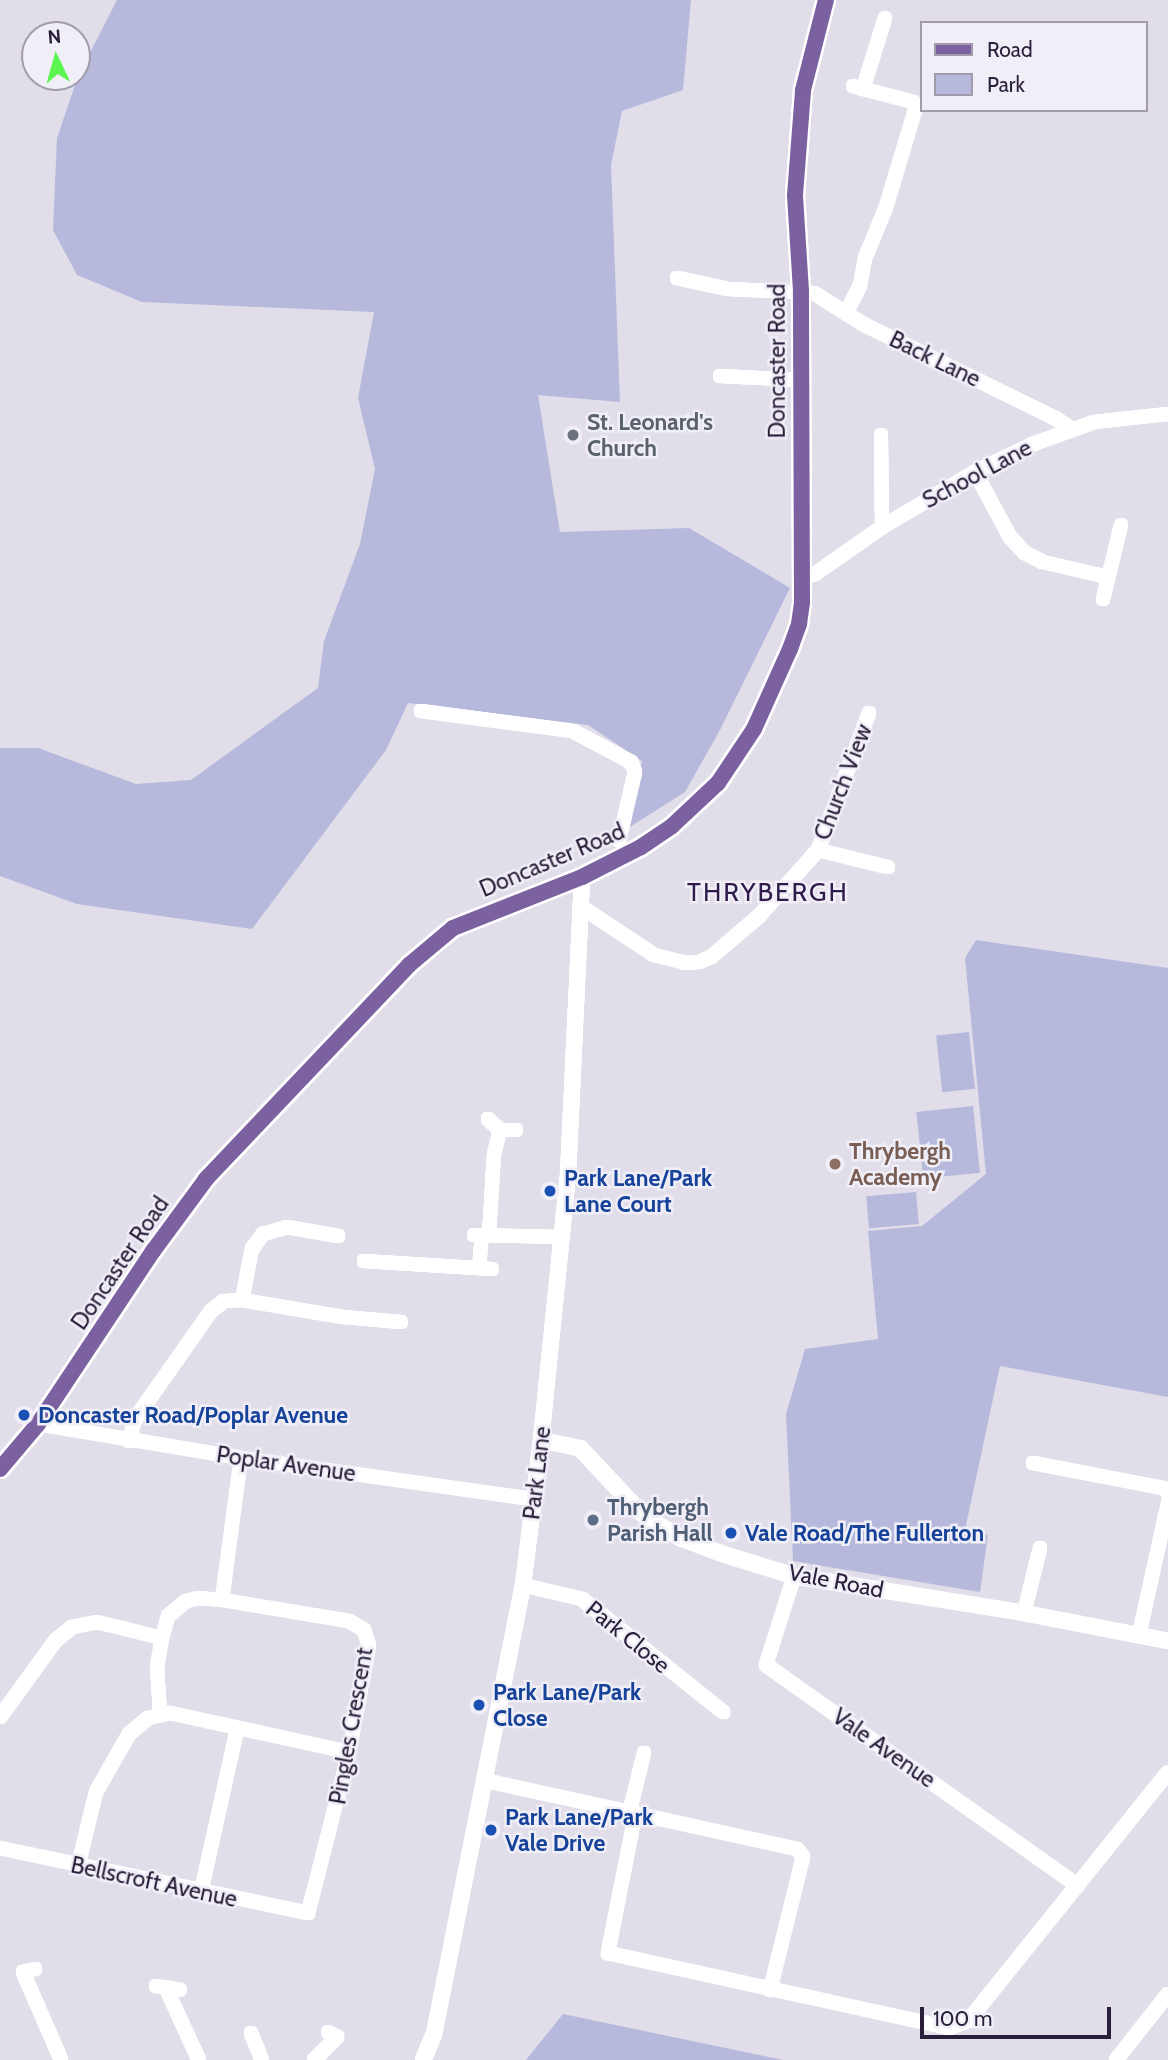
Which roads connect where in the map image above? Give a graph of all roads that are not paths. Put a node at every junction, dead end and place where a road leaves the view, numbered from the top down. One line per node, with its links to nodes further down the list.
1 (826, 0): 4 (main road, Doncaster Road)
2 (885, 18): 5 (street)
3 (677, 278): 4 (street)
4 (801, 291): 5 (street, Back Lane); 7 (main road, Doncaster Road)
5 (846, 313): 9 (street, Back Lane)
6 (720, 376): 7 (street)
7 (800, 380): 15 (main road, Doncaster Road)
8 (1168, 414): 9 (street, School Lane)
9 (1070, 429): 11 (street, School Lane)
10 (880, 435): 13 (street)
11 (975, 472): 13 (street, School Lane); 14 (street)
12 (1121, 525): 14 (street)
13 (882, 527): 15 (street, School Lane)
14 (1108, 577): 16 (street)
15 (803, 578): 22 (main road, Doncaster Road)
16 (1103, 598)
17 (421, 711): 19 (street)
18 (869, 713): 20 (street, Church View)
19 (618, 841)
20 (818, 850): 21 (street); 23 (street)
21 (888, 867)
22 (582, 877): 23 (street, Park Lane); 35 (main road, Doncaster Road)
23 (583, 908): 29 (street, Park Lane)
24 (488, 1119): 25 (street)
25 (499, 1129): 26 (street); 27 (street)
26 (516, 1130)
27 (482, 1235): 29 (street); 31 (street)
28 (338, 1236): 33 (street)
29 (562, 1237): 36 (street, Park Lane)
30 (364, 1261): 31 (street)
31 (479, 1268): 32 (street)
32 (492, 1269)
33 (242, 1300): 34 (street); 37 (street)
34 (401, 1322)
35 (38, 1424): 37 (street, Poplar Avenue); 40 (main road, Doncaster Road)
36 (541, 1440): 42 (street, Park Lane); 45 (street, Vale Road)
37 (129, 1441): 38 (street, Poplar Avenue)
38 (241, 1458): 42 (street, Poplar Avenue); 47 (street)
39 (1033, 1463): 41 (street)
40 (0, 1469)
41 (1168, 1492)
42 (534, 1499): 46 (street, Park Lane)
43 (1168, 1503): 49 (street)
44 (1041, 1548): 48 (street)
45 (794, 1576): 48 (street, Vale Road); 63 (street, Vale Avenue)
46 (523, 1585): 52 (street, Park Close); 59 (street, Park Lane)
47 (222, 1600): 50 (street, Pingles Crescent); 56 (street, Pingles Crescent)
48 (1024, 1613): 49 (street, Vale Road)
49 (1139, 1635): 51 (street, Vale Road)
50 (162, 1638): 53 (street, Pingles Crescent); 54 (street)
51 (1168, 1641)
52 (723, 1712)
53 (160, 1714): 55 (street); 62 (street)
54 (0, 1717)
55 (237, 1728): 56 (street); 64 (street)
56 (349, 1752): 65 (street, Pingles Crescent)
57 (644, 1753): 60 (street)
58 (1168, 1772): 63 (street)
59 (483, 1780): 60 (street); 76 (street, Park Lane)
60 (632, 1814): 68 (street); 68 (street)
61 (0, 1848): 62 (street, Bellscroft Avenue)
62 (78, 1866): 64 (street, Bellscroft Avenue)
63 (1078, 1886): 68 (street)
64 (201, 1892): 65 (street, Bellscroft Avenue)
65 (308, 1913)
66 (35, 1969): 72 (street)
67 (180, 1990): 73 (street)
68 (770, 1990)
69 (1168, 1994): 77 (street)
70 (328, 2032): 75 (street)
71 (251, 2033): 74 (street)
72 (61, 2060)
73 (199, 2060)
74 (262, 2060)
75 (314, 2060)
76 (423, 2060)
77 (1116, 2060)

